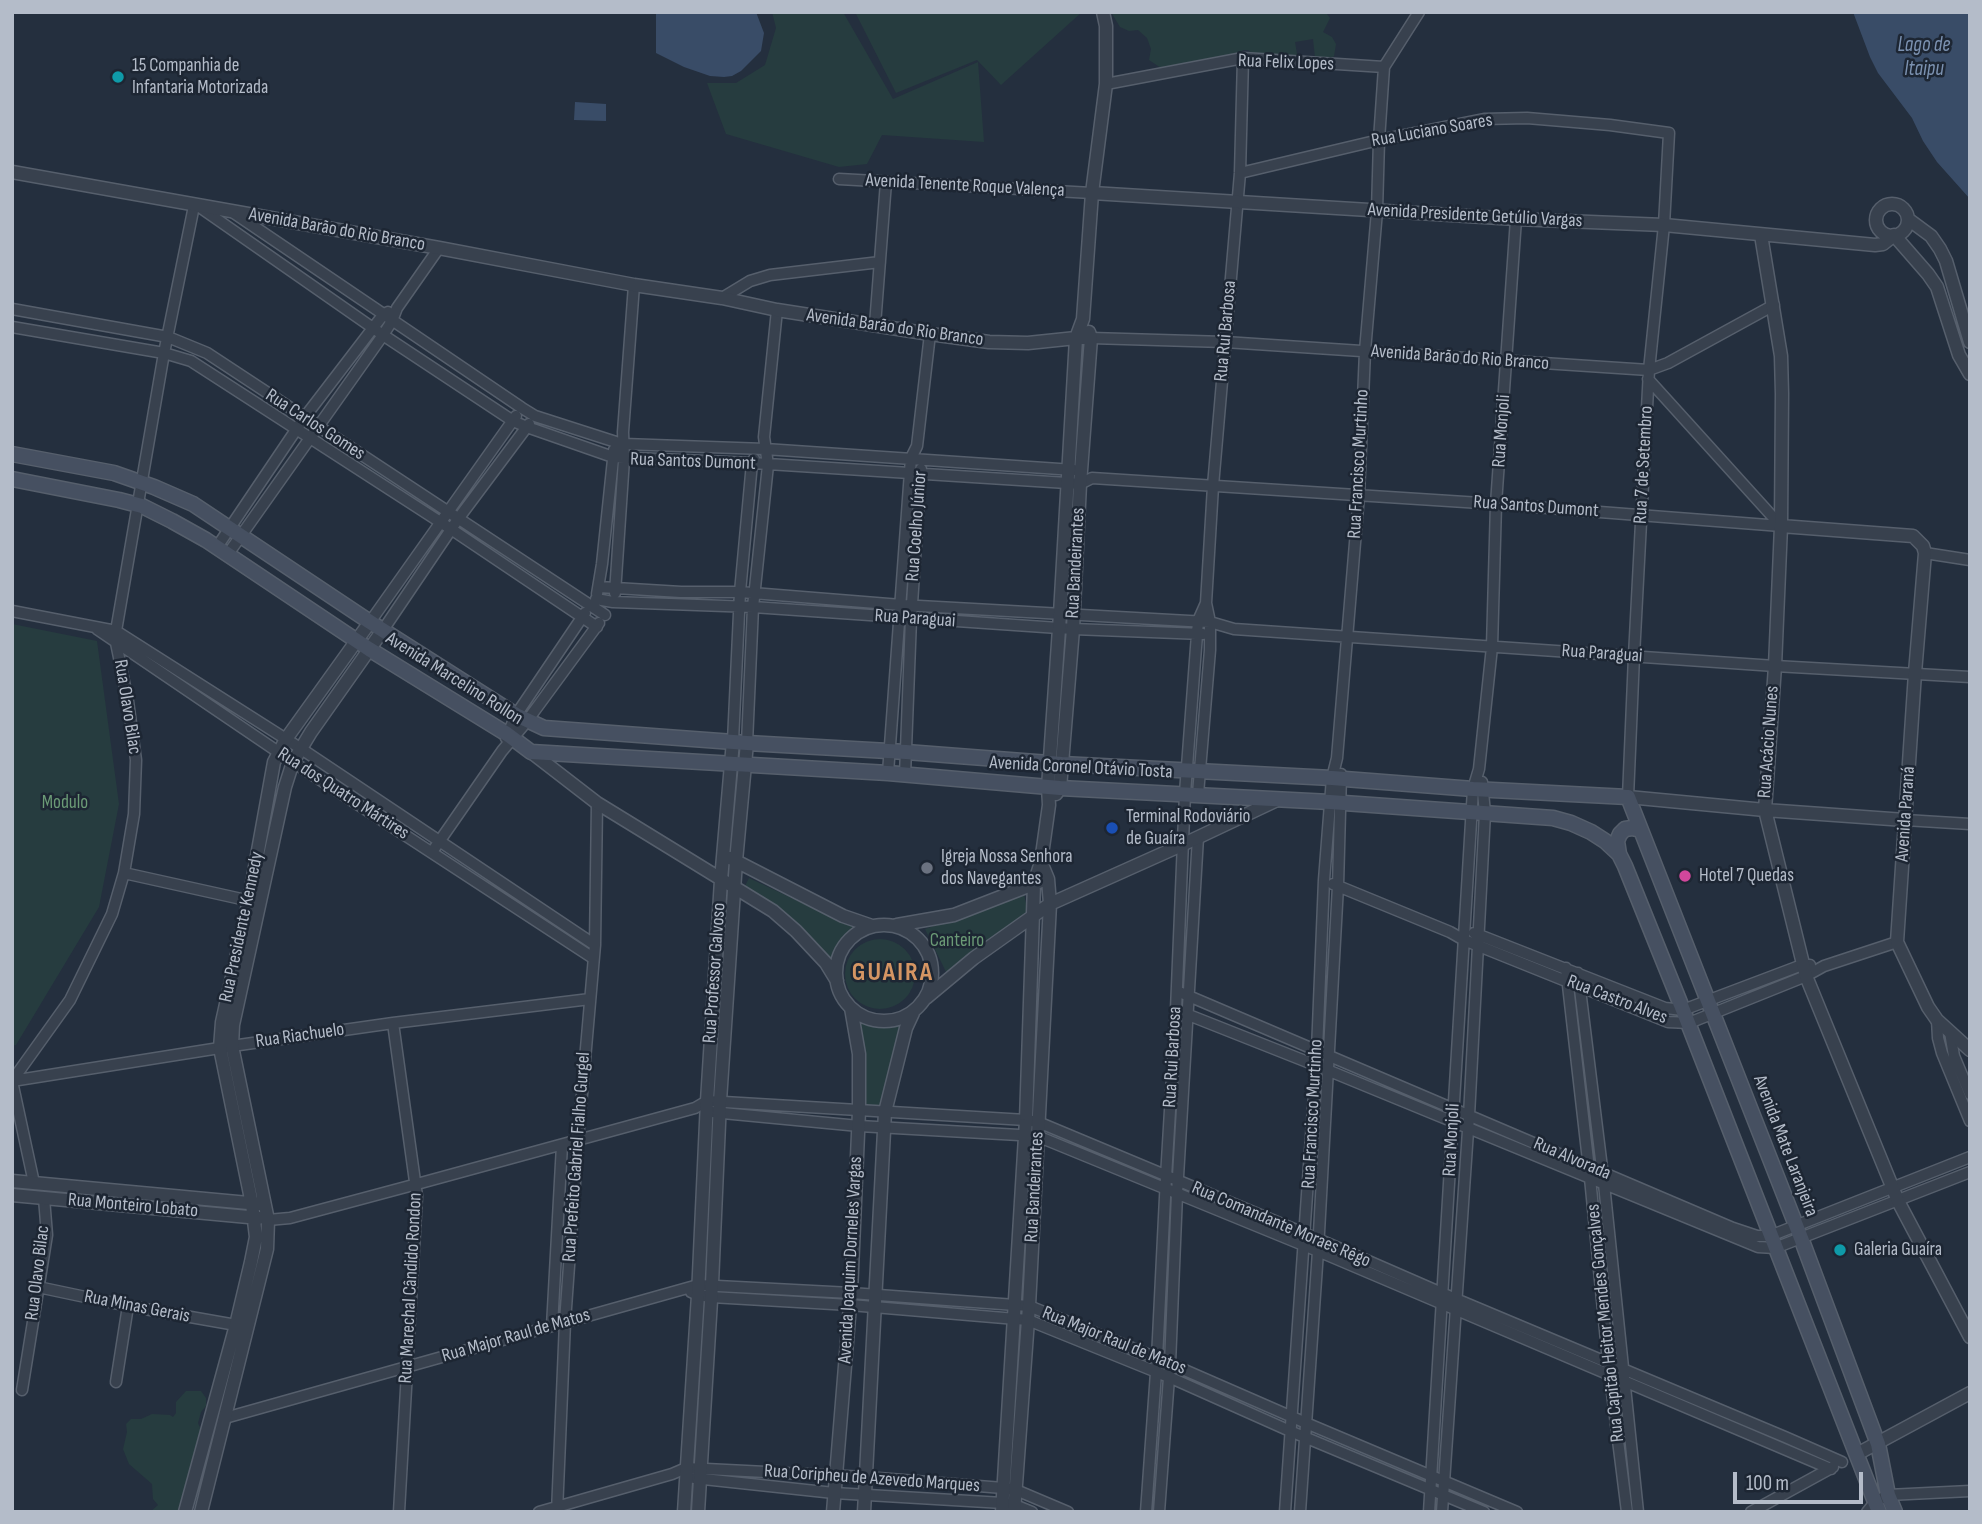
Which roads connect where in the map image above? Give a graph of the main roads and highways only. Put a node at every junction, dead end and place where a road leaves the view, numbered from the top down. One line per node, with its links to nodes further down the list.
1 (12, 454): 2 (main road, Avenida Marcelino Rollon)
2 (44, 460): 4 (main road); 5 (main road, Avenida Marcelino Rollon)
3 (12, 480): 4 (main road, Avenida Marcelino Rollon)
4 (40, 485): 8 (main road, Avenida Marcelino Rollon)
5 (544, 728): 6 (main road, Avenida Coronel Otávio Tosta)
6 (603, 732): 7 (main road, Avenida Coronel Otávio Tosta); 9 (main road)
7 (822, 747): 10 (main road, Avenida Coronel Otávio Tosta); 11 (main road)
8 (531, 752): 9 (main road, Avenida Coronel Otávio Tosta)
9 (604, 757): 11 (main road, Avenida Coronel Otávio Tosta)
10 (995, 759): 12 (main road); 13 (main road, Avenida Coronel Otávio Tosta)
11 (822, 769): 12 (main road, Avenida Coronel Otávio Tosta)
12 (992, 782): 15 (main road, Avenida Coronel Otávio Tosta)
13 (1628, 797): 14 (main road, Avenida Mate Laranjeira)
14 (1641, 830): 15 (main road); 16 (main road, Avenida Mate Laranjeira)
15 (1619, 854): 16 (main road, Avenida Mate Laranjeira)
16 (1877, 1505): 17 (main road, Avenida Mate Laranjeira)
17 (1895, 1512)

